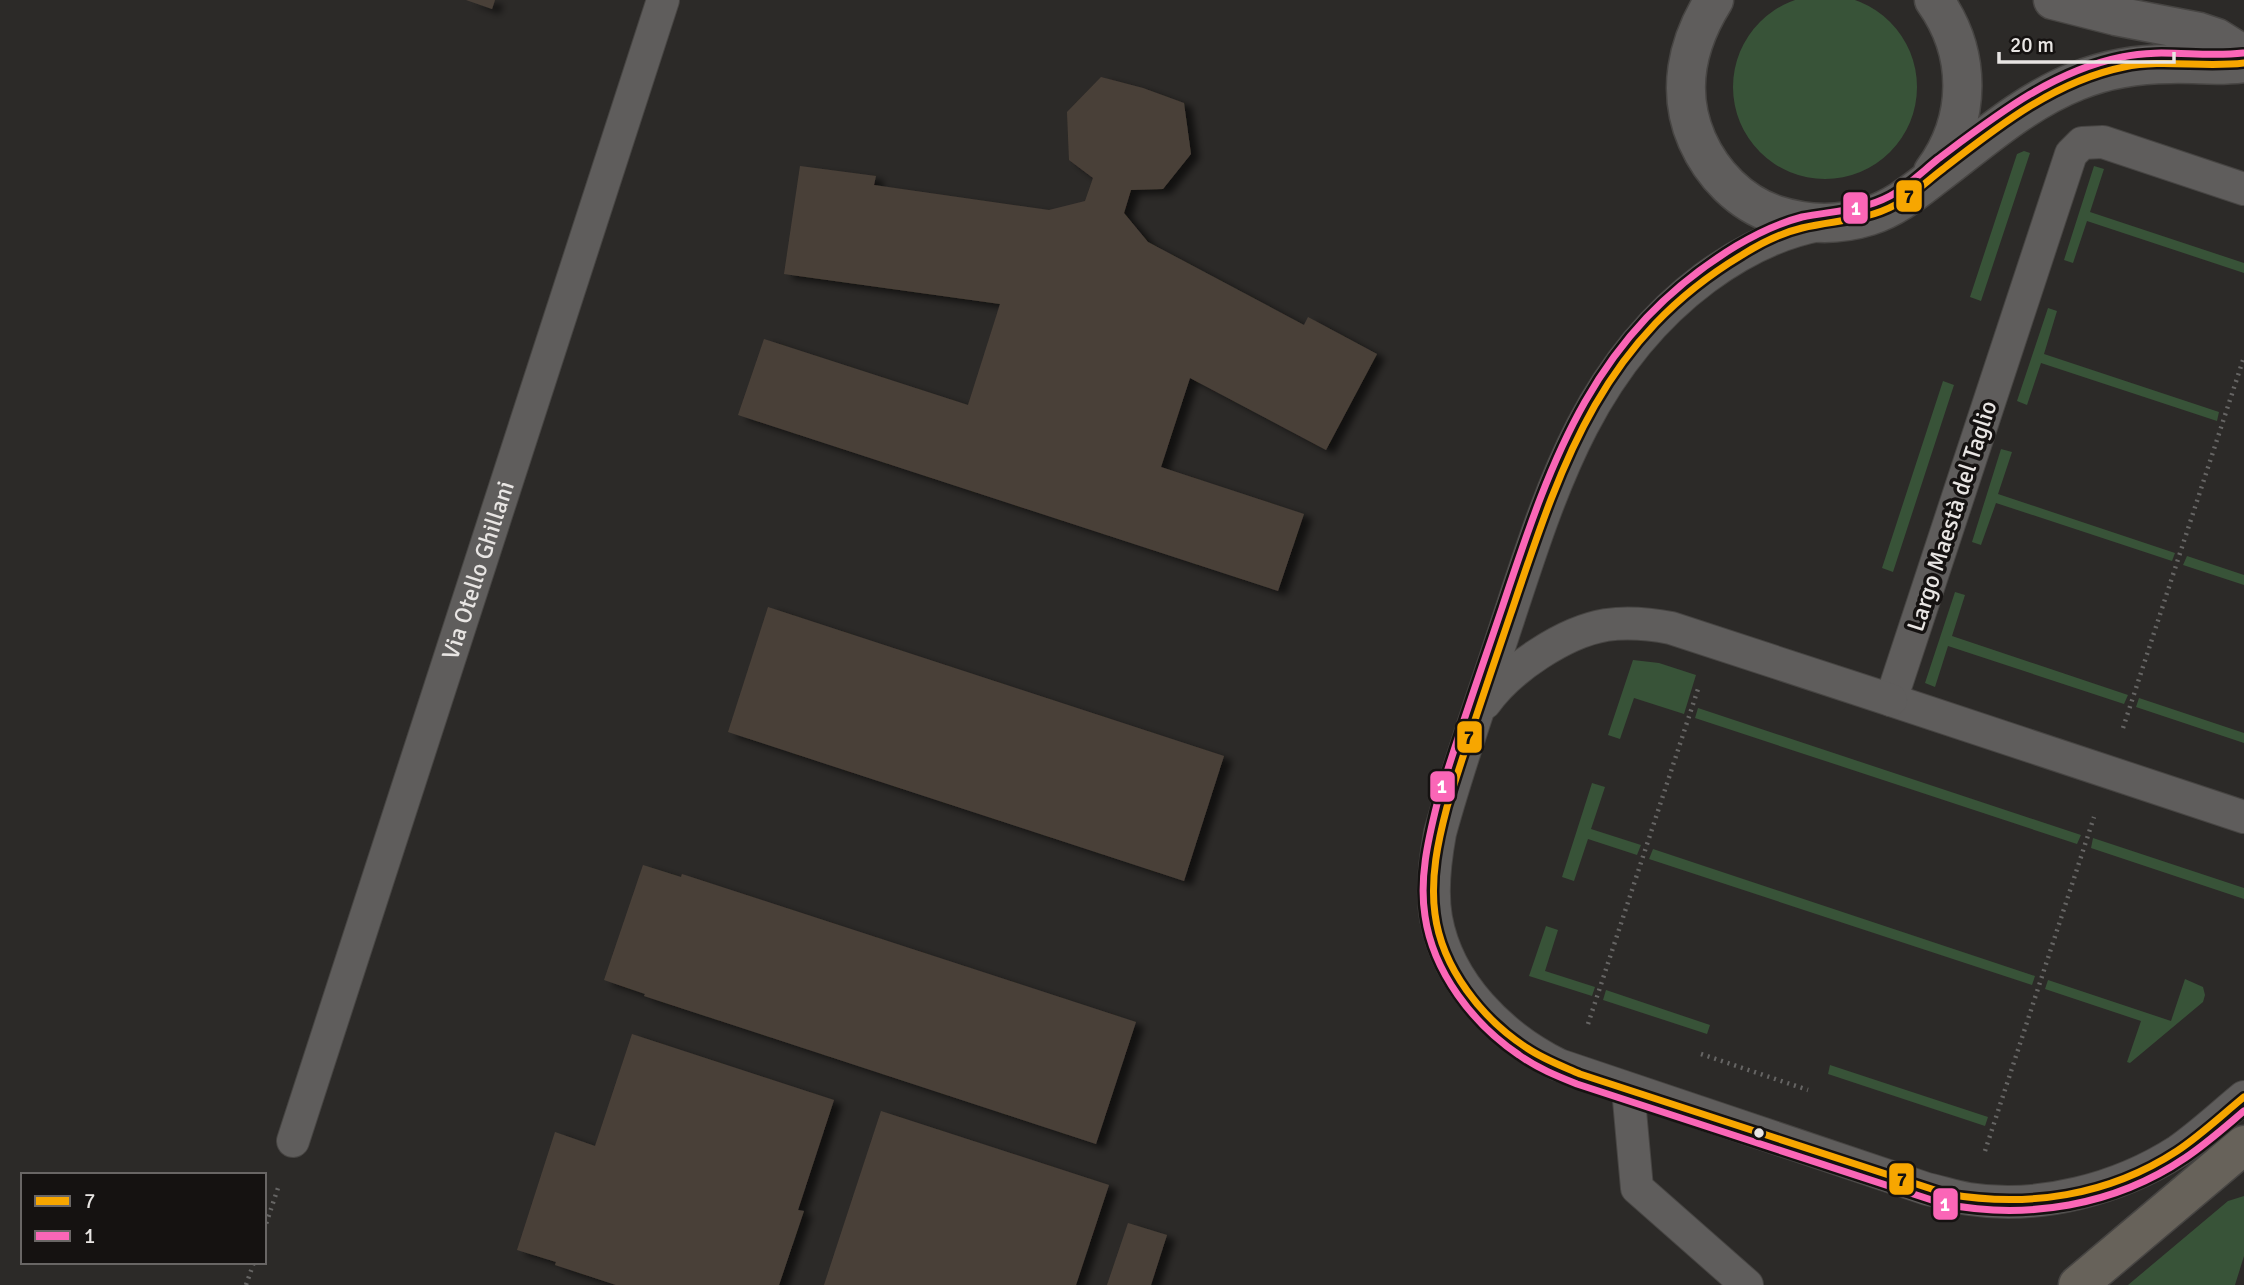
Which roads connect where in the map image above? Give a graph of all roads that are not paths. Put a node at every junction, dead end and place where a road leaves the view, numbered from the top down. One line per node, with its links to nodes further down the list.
1 (663, 0): 17 (lane, Via Otello Ghillani)
2 (1696, 0): 6 (street)
3 (1714, 0): 6 (street)
4 (1934, 0): 9 (street)
5 (2053, 0): 7 (street)
6 (1693, 39): 11 (street)
7 (2244, 55)
8 (2244, 63): 9 (street)
9 (1918, 189): 11 (street)
10 (2244, 189): 12 (lane, Largo Maestà del Taglio)
11 (1824, 224): 13 (lane)
12 (1891, 700): 13 (lane); 14 (lane)
13 (1472, 730): 15 (lane)
14 (2244, 817)
15 (1628, 1089): 16 (lane); 19 (lane)
16 (2244, 1097)
17 (293, 1141)
18 (2244, 1145): 20 (main road)
19 (1747, 1285)
20 (2078, 1285)

